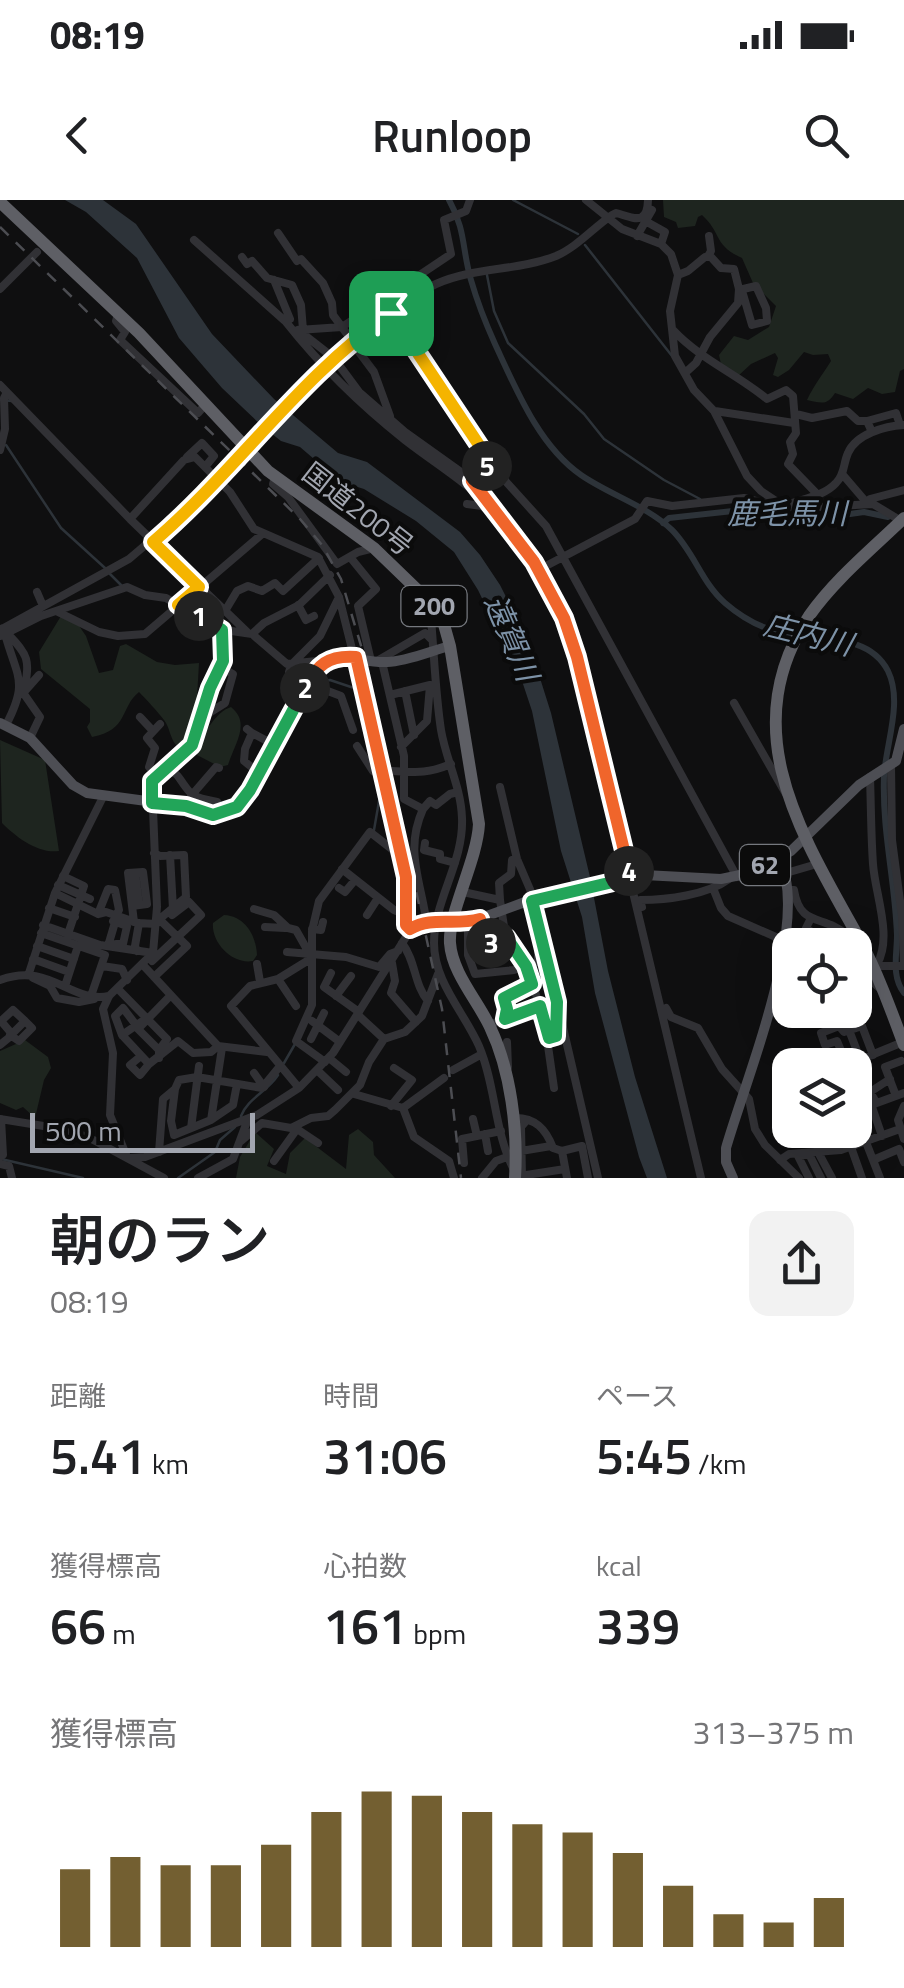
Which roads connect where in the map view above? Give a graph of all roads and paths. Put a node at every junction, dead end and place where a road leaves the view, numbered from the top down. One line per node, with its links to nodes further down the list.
1 (470, 200): 21 (street)
2 (586, 200): 5 (street)
3 (0, 202): 7 (highway, 国道200号 / 200)
4 (650, 202): 5 (street); 6 (street)
5 (607, 218): 9 (street); 24 (street)
6 (647, 222): 9 (street); 12 (street)
7 (27, 228): 13 (street); 16 (highway, 国道200号 / 200)
8 (278, 233): 26 (street)
9 (637, 236): 12 (street)
10 (709, 236): 14 (street)
11 (194, 240): 25 (street)
12 (662, 244): 17 (street)
13 (37, 252): 16 (street); 19 (street)
14 (708, 256): 17 (street); 20 (street)
15 (242, 257): 18 (street)
16 (62, 261): 40 (highway, 国道200号 / 200)
17 (678, 275): 28 (street)
18 (274, 280): 25 (street); 27 (street)
19 (0, 289)
20 (741, 290): 22 (street); 23 (street); 29 (street)
21 (383, 300): 24 (street); 26 (street)
22 (764, 306): 23 (street); 23 (street)
23 (749, 310)
24 (391, 313): 30 (street); 42 (street)
25 (286, 319): 27 (street); 30 (street)
26 (342, 327): 27 (street); 35 (street)
27 (301, 330): 35 (street)
28 (672, 330): 29 (street); 31 (street)
29 (700, 354): 31 (street); 34 (street)
30 (324, 367): 40 (street); 54 (street)
31 (684, 373): 33 (street)
32 (4, 388): 39 (street); 55 (street)
33 (714, 411): 34 (street); 51 (street)
34 (795, 419): 36 (street); 48 (street)
35 (392, 421): 46 (street)
36 (867, 421): 37 (street); 38 (street)
37 (902, 425): 38 (street)
38 (872, 432): 44 (street)
39 (0, 450)
40 (246, 450): 45 (highway, 国道200号 / 200); 60 (street, bridge)
41 (184, 460): 43 (street); 43 (street); 55 (street)
42 (491, 463): 46 (street); 63 (street)
43 (205, 467): 59 (street)
44 (843, 475): 48 (street); 49 (street)
45 (275, 476): 61 (highway, 国道200号 / 200); 62 (street)
46 (472, 481): 54 (street)
47 (904, 490): 49 (street)
48 (818, 494): 51 (street)
49 (867, 503): 53 (street); 58 (street)
50 (468, 504): 57 (street)
51 (788, 505): 53 (street)
52 (776, 508): 53 (street); 56 (street); 63 (street)
53 (801, 508)
54 (494, 511): 57 (street)
55 (130, 519): 60 (street)
56 (772, 521)
57 (505, 523): 66 (street); 72 (street)
58 (900, 523): 82 (highway)
59 (261, 534): 65 (street); 68 (street)
60 (153, 542): 68 (street); 75 (street)
61 (374, 548): 64 (street); 70 (highway, 国道200号 / 200)
62 (332, 556): 64 (street); 65 (street)
63 (562, 556): 66 (street); 149 (street)
64 (350, 557): 87 (street)
65 (321, 560): 67 (street); 76 (street)
66 (544, 566): 72 (street)
67 (330, 575): 71 (street); 74 (street)
68 (199, 587): 73 (street); 76 (street)
69 (37, 594): 75 (street)
70 (424, 595): 83 (highway, 国道200号 / 200); 84 (street)
71 (339, 597): 81 (street); 85 (street)
72 (556, 602): 148 (street)
73 (178, 605): 77 (street); 77 (street); 78 (street)
74 (298, 605): 80 (street); 81 (street)
75 (43, 606): 79 (street)
76 (225, 610): 80 (street)
77 (58, 612): 79 (street)
78 (222, 630): 80 (street); 90 (street)
79 (3, 632): 88 (street); 95 (street)
80 (250, 633): 89 (street)
81 (321, 635): 89 (street)
82 (796, 644): 126 (highway); 135 (highway)
83 (450, 646): 84 (main road); 104 (highway, 国道200号 / 200)
84 (433, 650): 87 (main road); 87 (street); 106 (street)
85 (355, 657): 86 (main road); 87 (main road); 119 (street)
86 (327, 660): 89 (street); 93 (main road)
87 (377, 661): 96 (street)
88 (13, 664): 91 (street); 95 (street)
89 (291, 665): 93 (street)
90 (221, 668): 102 (street); 102 (street)
91 (2, 669)
92 (40, 675): 95 (street)
93 (308, 683): 109 (street); 111 (main road)
94 (405, 691): 96 (street); 99 (street); 101 (street)
95 (22, 694): 100 (street); 112 (street)
96 (390, 694): 103 (street)
97 (734, 703): 126 (street)
98 (0, 704): 100 (street)
99 (428, 706): 101 (street); 110 (street)
100 (14, 709): 107 (street)
101 (409, 710): 103 (street); 110 (street)
102 (202, 713): 115 (street)
103 (394, 714): 114 (street)
104 (462, 717): 106 (street); 133 (highway, 国道200号 / 200)
105 (140, 718): 122 (street)
106 (440, 722): 116 (street)
107 (3, 724): 112 (main road)
108 (904, 729): 117 (main road)
109 (353, 730)
110 (414, 735): 114 (street)
111 (279, 736): 121 (main road); 121 (street)
112 (30, 738): 128 (main road)
113 (357, 746): 119 (street)
114 (402, 747): 120 (street)
115 (173, 764): 122 (street); 127 (street)
116 (451, 764): 120 (street); 125 (street)
117 (891, 765): 123 (main road, 62); 211 (street)
118 (219, 768): 127 (street)
119 (384, 770): 120 (street); 140 (street)
120 (403, 770): 132 (street)
121 (259, 773): 130 (main road)
122 (158, 774): 130 (street)
123 (871, 776): 135 (main road, 62); 204 (street)
124 (500, 787): 142 (street)
125 (458, 792): 132 (street); 134 (street)
126 (786, 794): 135 (highway)
127 (192, 796): 129 (street)
128 (104, 797): 130 (main road); 147 (street)
129 (216, 802)
130 (152, 803): 139 (street)
131 (620, 807): 148 (street)
132 (422, 808): 165 (street)
133 (478, 811): 134 (street); 138 (highway, 国道200号 / 200)
134 (462, 812): 137 (street)
135 (806, 837): 141 (main road, 62); 144 (highway); 184 (highway)
136 (425, 843): 143 (street)
137 (459, 850): 138 (street); 143 (street)
138 (476, 852): 156 (highway, 国道200号 / 200)
139 (154, 853): 176 (street); 176 (street)
140 (402, 857): 145 (street); 168 (street)
141 (779, 858): 146 (main road); 149 (main road, 62)
142 (517, 859): 160 (street); 161 (street)
143 (455, 863): 151 (street)
144 (817, 864): 146 (street); 183 (highway)
145 (342, 870): 150 (street); 186 (street)
146 (786, 874): 155 (main road)
147 (63, 876): 154 (street); 158 (street)
148 (630, 877): 149 (main road, 62); 159 (street); 160 (main road, 62); 250 (street)
149 (733, 878): 153 (street)
150 (355, 880): 152 (street); 157 (street)
151 (448, 885): 156 (street); 175 (street)
152 (339, 888)
153 (713, 888): 159 (street); 188 (street)
154 (56, 889): 158 (street); 163 (street)
155 (790, 890): 171 (street); 180 (main road)
156 (463, 891): 161 (street); 177 (highway, 国道200号 / 200)
157 (378, 898): 167 (street); 168 (street)
158 (83, 899): 166 (street); 169 (street)
159 (640, 900): 241 (street)
160 (533, 901): 161 (main road, 62); 210 (street); 233 (street)
161 (501, 905): 172 (main road, 62); 191 (street)
162 (135, 906): 162 (street); 173 (street)
163 (48, 908): 169 (street); 185 (street)
164 (254, 909): 179 (street)
165 (424, 913)
166 (98, 914): 170 (street); 170 (street)
167 (367, 915)
168 (406, 915): 187 (street)
169 (74, 917): 190 (street)
170 (115, 918): 173 (street); 195 (street); 195 (street)
171 (811, 918): 181 (street); 182 (street)
172 (474, 920): 177 (main road, 62); 192 (street); 197 (street)
173 (134, 922): 176 (street); 198 (street)
174 (323, 922): 186 (street)
175 (436, 922): 177 (street); 187 (street); 218 (street)
176 (158, 923): 189 (street); 189 (street); 200 (street)
177 (453, 924): 247 (highway, 国道200号 / 200)
178 (265, 925): 179 (street)
179 (288, 928): 201 (street)
180 (791, 928)
181 (806, 928)
182 (835, 928)
183 (851, 928)
184 (852, 928)
185 (42, 929): 190 (street); 193 (street)
186 (312, 929): 201 (street)
187 (410, 929): 196 (street)
188 (772, 935)
189 (178, 937): 209 (street); 220 (street)
190 (67, 938): 194 (street); 195 (street)
191 (507, 938): 192 (street); 210 (street)
192 (482, 940): 197 (street)
193 (37, 946): 202 (street); 203 (street)
194 (78, 946): 203 (street); 208 (street)
195 (110, 946): 198 (street); 213 (street)
196 (400, 947): 201 (street); 205 (street); 232 (street)
197 (468, 948): 210 (street)
198 (137, 951): 200 (street)
199 (287, 952): 201 (street)
200 (153, 953): 209 (street)
201 (312, 957): 221 (street); 267 (street)
202 (33, 959): 215 (street); 216 (street)
203 (74, 960): 215 (street)
204 (872, 962)
205 (392, 963): 239 (street); 244 (street)
206 (872, 963): 211 (street)
207 (257, 964): 224 (street)
208 (102, 966): 213 (street); 231 (street)
209 (144, 966): 220 (street); 223 (street)
210 (526, 966): 225 (street)
211 (904, 966)
212 (872, 967): 256 (highway)
213 (112, 968): 223 (street)
214 (872, 968): 256 (highway)
215 (69, 972): 226 (street)
216 (30, 973): 222 (street); 226 (street); 231 (street)
217 (331, 973): 230 (street)
218 (438, 974): 232 (street); 264 (street)
219 (350, 976): 230 (street)
220 (154, 977): 228 (street)
221 (278, 979): 224 (street); 234 (street)
222 (0, 980)
223 (127, 980): 227 (street)
224 (260, 982): 262 (street)
225 (532, 984): 235 (street); 243 (street)
226 (65, 986): 231 (street)
227 (118, 988): 229 (street); 242 (street)
228 (171, 995): 242 (street); 259 (street)
229 (109, 996): 231 (street); 237 (street)
230 (336, 996): 239 (street)
231 (93, 997): 237 (street)
232 (428, 1001): 244 (street)
233 (557, 1002): 252 (street); 342 (street)
234 (296, 1006)
235 (540, 1006): 243 (street); 252 (street)
236 (772, 1008): 240 (main road)
237 (102, 1013): 310 (street)
238 (324, 1013): 246 (street)
239 (358, 1014): 253 (street); 255 (street)
240 (770, 1014): 291 (main road)
241 (669, 1016): 250 (street); 291 (street)
242 (148, 1018): 245 (street); 263 (street); 263 (street)
243 (505, 1019): 247 (street)
244 (416, 1022): 253 (street)
245 (136, 1024): 251 (street); 251 (street)
246 (315, 1024): 254 (street); 255 (street)
247 (489, 1025): 257 (highway, 国道200号 / 200)
248 (849, 1030): 260 (street); 261 (street); 265 (street)
249 (5, 1032): 249 (street); 258 (street)
250 (667, 1032): 343 (street)
251 (122, 1034): 266 (street)
252 (549, 1038): 286 (street)
253 (384, 1039): 289 (street)
254 (312, 1040)
255 (340, 1042): 267 (street)
256 (902, 1042): 265 (street); 269 (street)
257 (505, 1043): 283 (street); 299 (highway, 国道200号 / 200)
258 (0, 1046)
259 (220, 1047): 262 (street); 263 (street); 280 (street)
260 (841, 1048)
261 (856, 1048)
262 (267, 1052): 271 (street)
263 (159, 1054): 268 (street)
264 (482, 1054): 274 (street); 304 (street)
265 (873, 1055)
266 (141, 1056): 268 (street); 268 (street)
267 (327, 1060): 273 (street); 275 (street)
268 (149, 1064)
269 (903, 1065): 279 (street)
270 (198, 1066): 277 (street)
271 (280, 1066): 284 (street); 285 (street)
272 (394, 1068): 281 (street)
273 (318, 1070): 285 (street); 288 (street)
274 (453, 1070)
275 (346, 1072)
276 (254, 1073): 284 (street)
277 (197, 1077): 280 (street); 287 (street); 302 (street)
278 (444, 1078): 290 (street)
279 (890, 1079): 292 (street); 293 (street)
280 (216, 1081): 282 (street); 300 (street)
281 (409, 1083): 290 (street); 294 (street)
282 (237, 1084): 284 (street); 300 (street)
283 (512, 1086)
284 (264, 1087)
285 (299, 1088): 301 (street)
286 (554, 1088)
287 (175, 1089): 302 (street); 321 (street)
288 (338, 1090)
289 (354, 1094): 294 (street); 303 (street)
290 (422, 1094): 296 (street)
291 (743, 1094): 327 (street); 344 (main road)
292 (897, 1096): 293 (street); 305 (street)
293 (874, 1103): 308 (street)
294 (391, 1106): 296 (street)
295 (904, 1106): 305 (street)
296 (403, 1108): 339 (street)
297 (0, 1119): 314 (street); 326 (street)
298 (474, 1119): 306 (street)
299 (520, 1119): 315 (street); 323 (highway, 国道200号 / 200)
300 (211, 1120): 302 (street)
301 (242, 1121): 307 (street); 311 (street)
302 (191, 1128)
303 (295, 1128): 311 (street); 312 (street); 329 (street)
304 (501, 1131): 306 (street); 323 (street)
305 (902, 1132): 308 (street)
306 (479, 1135): 319 (street); 331 (street)
307 (200, 1136): 313 (street); 321 (street)
308 (882, 1136): 309 (street)
309 (872, 1139)
310 (118, 1140): 314 (street); 325 (street)
311 (241, 1141): 332 (street)
312 (318, 1142)
313 (208, 1144)
314 (106, 1145): 325 (street)
315 (552, 1146): 320 (street); 323 (street)
316 (841, 1148): 322 (street)
317 (853, 1148): 347 (street)
318 (869, 1148): 328 (street)
319 (483, 1150)
320 (562, 1151): 333 (street); 341 (street)
321 (159, 1152): 325 (street)
322 (818, 1152): 324 (street); 335 (street)
323 (516, 1153): 334 (highway, 国道200号 / 200); 340 (street)
324 (797, 1154): 327 (street); 335 (street); 346 (street)
325 (128, 1158): 337 (street)
326 (0, 1160): 336 (street)
327 (780, 1160): 345 (street)
328 (873, 1160): 330 (street); 348 (street)
329 (274, 1161)
330 (904, 1162)
331 (464, 1163)
332 (212, 1174): 338 (street)
333 (566, 1174): 334 (street)
334 (522, 1176)
335 (826, 1177)
336 (12, 1178)
337 (164, 1178)
338 (198, 1178)
339 (454, 1178)
340 (482, 1178)
341 (588, 1178)
342 (598, 1178)
343 (701, 1178)
344 (733, 1178)
345 (799, 1178)
346 (809, 1178)
347 (862, 1178)
348 (880, 1178)

